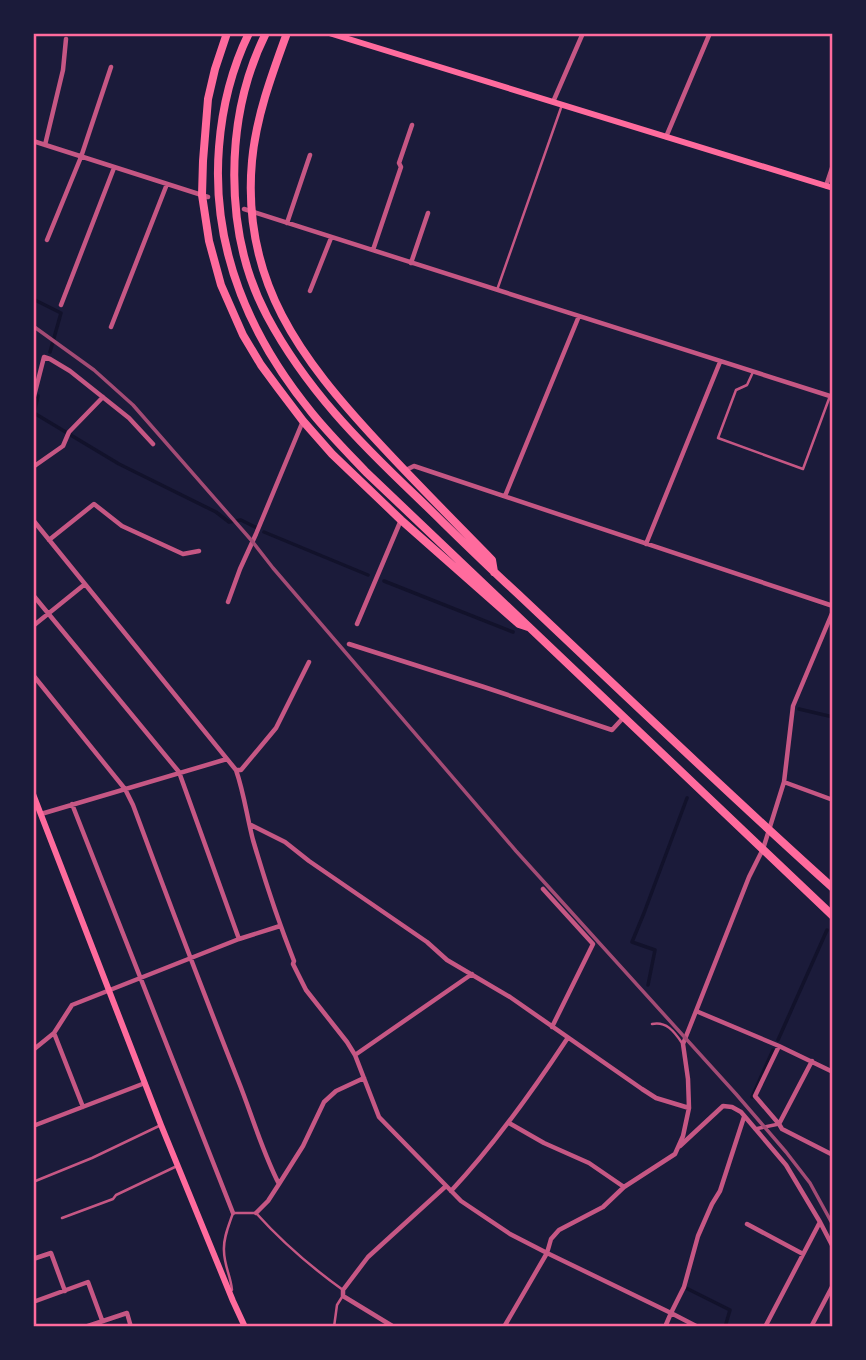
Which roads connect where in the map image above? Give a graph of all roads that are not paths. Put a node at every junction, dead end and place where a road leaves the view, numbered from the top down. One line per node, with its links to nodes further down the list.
1 (227, 33): 22 (highway)
2 (266, 33): 50 (highway)
3 (287, 33): 23 (highway)
4 (328, 33): 10 (main road)
5 (583, 33): 10 (street)
6 (710, 33): 13 (street)
7 (248, 36): 58 (highway)
8 (66, 39): 15 (street)
9 (111, 67): 17 (street)
10 (553, 102): 11 (main road)
11 (562, 105): 13 (main road); 30 (lane)
12 (412, 125): 28 (street)
13 (666, 137): 21 (main road)
14 (33, 141): 15 (street)
15 (45, 145): 17 (street)
16 (310, 155): 25 (street)
17 (81, 156): 19 (street); 27 (street)
18 (833, 165): 21 (street)
19 (114, 168): 20 (street); 32 (street)
20 (167, 184): 22 (street); 34 (street)
21 (829, 187)
22 (205, 196): 40 (highway)
23 (248, 210): 25 (street); 43 (highway)
24 (428, 212): 29 (street)
25 (287, 223): 26 (street)
26 (331, 237): 28 (street); 31 (street)
27 (47, 240)
28 (373, 250): 29 (street)
29 (411, 263): 30 (street)
30 (497, 290): 33 (street)
31 (310, 291)
32 (61, 305)
33 (579, 316): 35 (street); 44 (street)
34 (111, 327)
35 (720, 362): 36 (street); 48 (street)
36 (753, 372): 38 (street); 38 (lane)
37 (103, 397): 39 (street); 41 (street); 42 (street)
38 (831, 397)
39 (33, 400)
40 (303, 421): 46 (highway); 53 (street)
41 (153, 444)
42 (33, 467)
43 (404, 471): 44 (street); 50 (highway)
44 (505, 496): 48 (street)
45 (33, 520): 47 (street)
46 (401, 520): 56 (street); 58 (highway)
47 (49, 540): 49 (street); 51 (street)
48 (646, 544): 54 (street)
49 (199, 551)
50 (494, 572): 73 (highway)
51 (85, 584): 55 (street); 63 (street)
52 (33, 595): 55 (street)
53 (228, 602)
54 (833, 608): 66 (street)
55 (48, 614): 57 (street); 65 (street)
56 (357, 624)
57 (33, 626)
58 (531, 627): 62 (highway)
59 (349, 644): 62 (street)
60 (309, 662): 64 (street)
61 (33, 676): 67 (street)
62 (623, 718): 74 (highway)
63 (227, 759): 64 (street); 65 (street)
64 (236, 771): 72 (street)
65 (178, 772): 67 (street); 79 (street)
66 (783, 782): 69 (street); 73 (street)
67 (125, 789): 70 (street); 80 (street)
68 (33, 794): 71 (main road)
69 (833, 800)
70 (72, 804): 71 (street); 82 (street)
71 (41, 814): 83 (main road)
72 (250, 825): 78 (street); 81 (street)
73 (768, 829): 74 (street); 75 (highway)
74 (763, 849): 77 (highway); 84 (street)
75 (833, 888)
76 (543, 889): 86 (street)
77 (833, 916)
78 (280, 926): 79 (street); 92 (street)
79 (239, 939): 80 (street)
80 (190, 959): 82 (street); 109 (street)
81 (473, 974): 86 (street); 92 (street)
82 (140, 979): 83 (street); 112 (street)
83 (109, 990): 87 (street); 96 (main road)
84 (696, 1011): 89 (street); 90 (street)
85 (652, 1024): 89 (lane)
86 (552, 1027): 88 (street)
87 (54, 1032): 91 (street); 97 (street)
88 (567, 1039): 98 (street); 100 (street)
89 (683, 1044): 98 (street)
90 (779, 1046): 93 (street); 101 (street)
91 (33, 1050)
92 (355, 1055): 95 (street)
93 (812, 1061): 94 (street); 101 (street)
94 (833, 1072)
95 (364, 1078): 109 (street); 111 (street)
96 (145, 1083): 97 (street); 102 (main road)
97 (83, 1107): 103 (street)
98 (690, 1108): 105 (street)
99 (744, 1116): 104 (street); 105 (street); 127 (street)
100 (509, 1123): 110 (street); 111 (street)
101 (779, 1124): 104 (street); 106 (street)
102 (161, 1125): 107 (main road); 108 (lane)
103 (33, 1126)
104 (755, 1129): 115 (street)
105 (679, 1147): 110 (street)
106 (832, 1153)
107 (177, 1166): 114 (lane); 125 (main road)
108 (33, 1181)
109 (279, 1184): 113 (street)
110 (624, 1187): 118 (street)
111 (449, 1189): 118 (street); 122 (street)
112 (233, 1213): 113 (lane); 125 (lane)
113 (256, 1213): 122 (lane)
114 (62, 1218)
115 (820, 1222): 117 (street); 119 (street)
116 (747, 1224): 119 (street)
117 (833, 1247)
118 (547, 1253): 127 (street); 134 (street)
119 (803, 1254): 137 (street)
120 (33, 1259): 123 (street)
121 (833, 1285): 138 (street)
122 (343, 1290): 124 (street)
123 (65, 1291): 126 (street); 128 (street)
124 (343, 1296): 132 (lane); 133 (street)
125 (233, 1301): 131 (main road)
126 (33, 1302)
127 (671, 1313): 135 (street); 136 (street)
128 (102, 1321): 129 (street); 130 (street)
129 (85, 1327)
130 (131, 1327)
131 (245, 1327)
132 (334, 1327)
133 (394, 1327)
134 (503, 1327)
135 (665, 1327)
136 (698, 1327)
137 (765, 1327)
138 (811, 1327)

